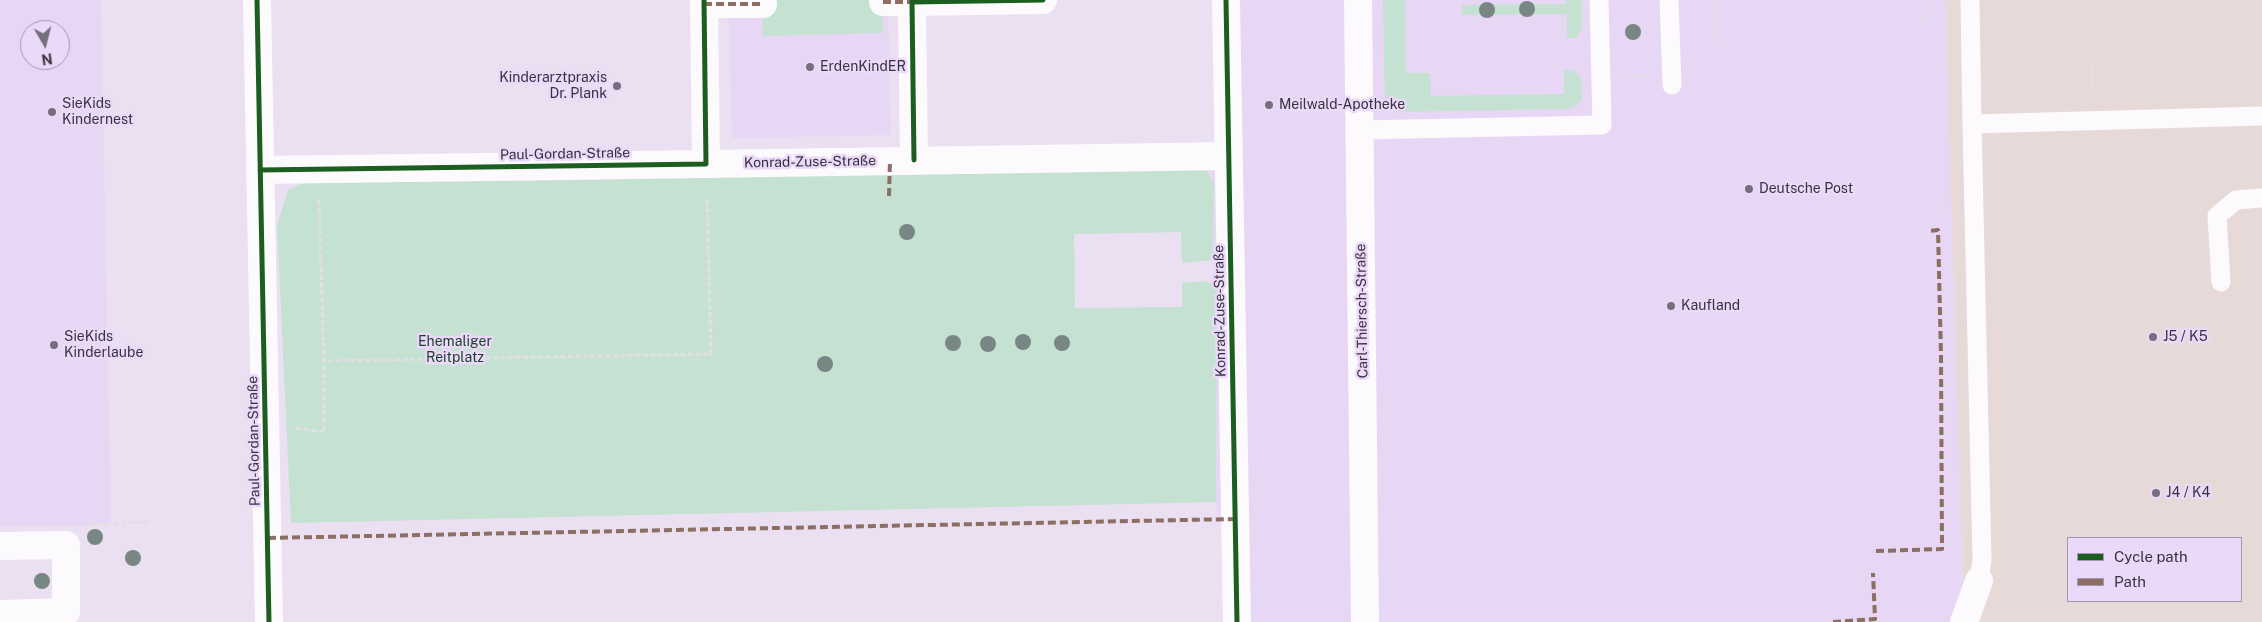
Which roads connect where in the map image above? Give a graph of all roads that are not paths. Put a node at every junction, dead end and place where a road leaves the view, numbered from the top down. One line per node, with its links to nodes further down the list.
1 (257, 0): 18 (street, Paul-Gordan-Straße)
2 (1042, 0): 10 (street)
3 (1226, 0): 16 (street, Konrad-Zuse-Straße)
4 (1358, 0): 15 (street, Carl-Thiersch-Straße)
5 (1598, 0): 15 (lane)
6 (1670, 0): 12 (lane)
7 (1970, 0): 14 (lane)
8 (704, 2): 11 (street); 19 (street)
9 (883, 2): 10 (street)
10 (912, 2): 17 (street)
11 (762, 4)
12 (1672, 85)
13 (2262, 116): 14 (lane)
14 (1972, 124): 23 (lane)
15 (1360, 130): 28 (street, Carl-Thiersch-Straße)
16 (1229, 156): 17 (street, Konrad-Zuse-Straße); 27 (street, Konrad-Zuse-Straße)
17 (914, 160): 19 (street, Konrad-Zuse-Straße)
18 (260, 170): 19 (street, Paul-Gordan-Straße); 26 (street, Paul-Gordan-Straße)
19 (706, 176)
20 (2262, 198): 21 (lane)
21 (2221, 282)
22 (0, 546): 25 (street)
23 (1979, 581): 29 (street)
24 (0, 614): 25 (street)
25 (66, 617)
26 (269, 622)
27 (1237, 622)
28 (1365, 622)
29 (1964, 622)

